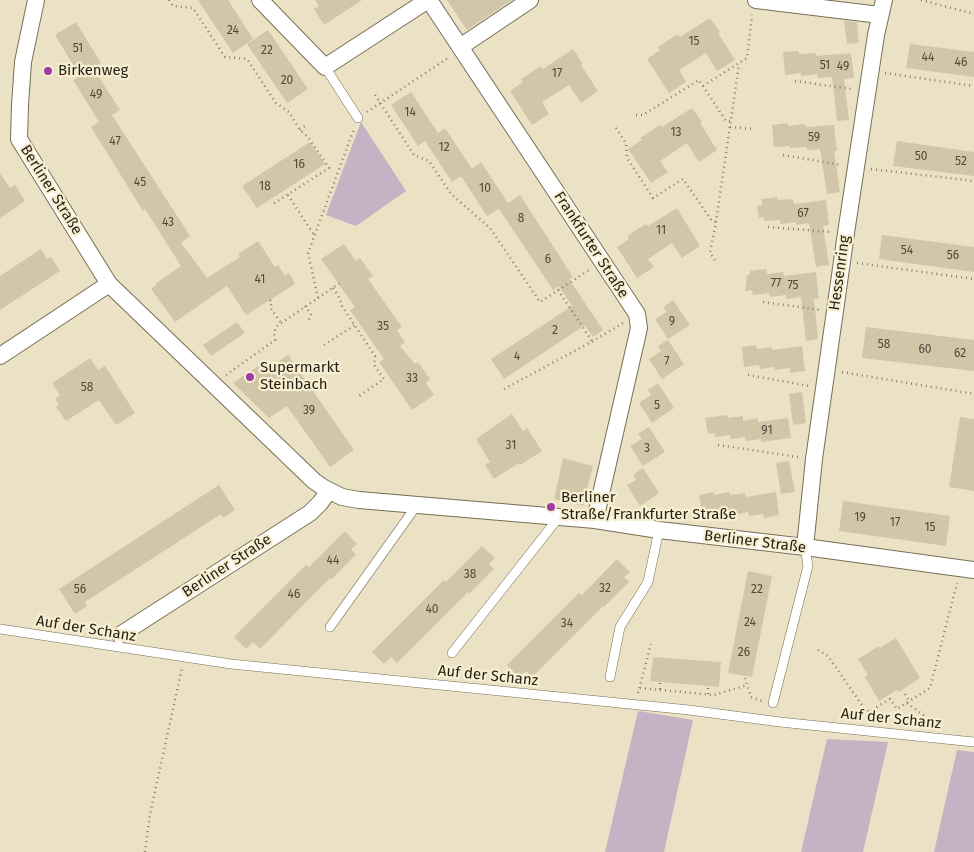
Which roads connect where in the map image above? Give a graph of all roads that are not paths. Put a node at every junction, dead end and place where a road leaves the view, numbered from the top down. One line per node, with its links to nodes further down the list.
1 (36, 0): 10 (street, Berliner Straße)
2 (260, 0): 8 (street)
3 (429, 0): 7 (street, Frankfurter Straße); 8 (street, Frankfurter Straße)
4 (530, 0): 7 (street)
5 (754, 7): 6 (street)
6 (882, 8): 17 (street, Hessenring)
7 (460, 47): 15 (street, Frankfurter Straße)
8 (325, 67): 9 (lane)
9 (358, 118)
10 (109, 284): 11 (street); 12 (street, Berliner Straße)
11 (0, 356)
12 (329, 491): 13 (street, Berliner Straße); 21 (street, Berliner Straße)
13 (417, 505): 14 (street, Berliner Straße); 19 (lane)
14 (559, 517): 15 (street, Berliner Straße); 22 (lane)
15 (595, 520): 16 (street, Berliner Straße)
16 (659, 530): 17 (street, Berliner Straße); 23 (lane)
17 (805, 547): 18 (street, Berliner Straße); 24 (lane)
18 (967, 569)
19 (330, 628)
20 (0, 629): 25 (lane, Auf der Schanz)
21 (120, 635)
22 (452, 654)
23 (610, 678)
24 (773, 702)
25 (974, 742)

